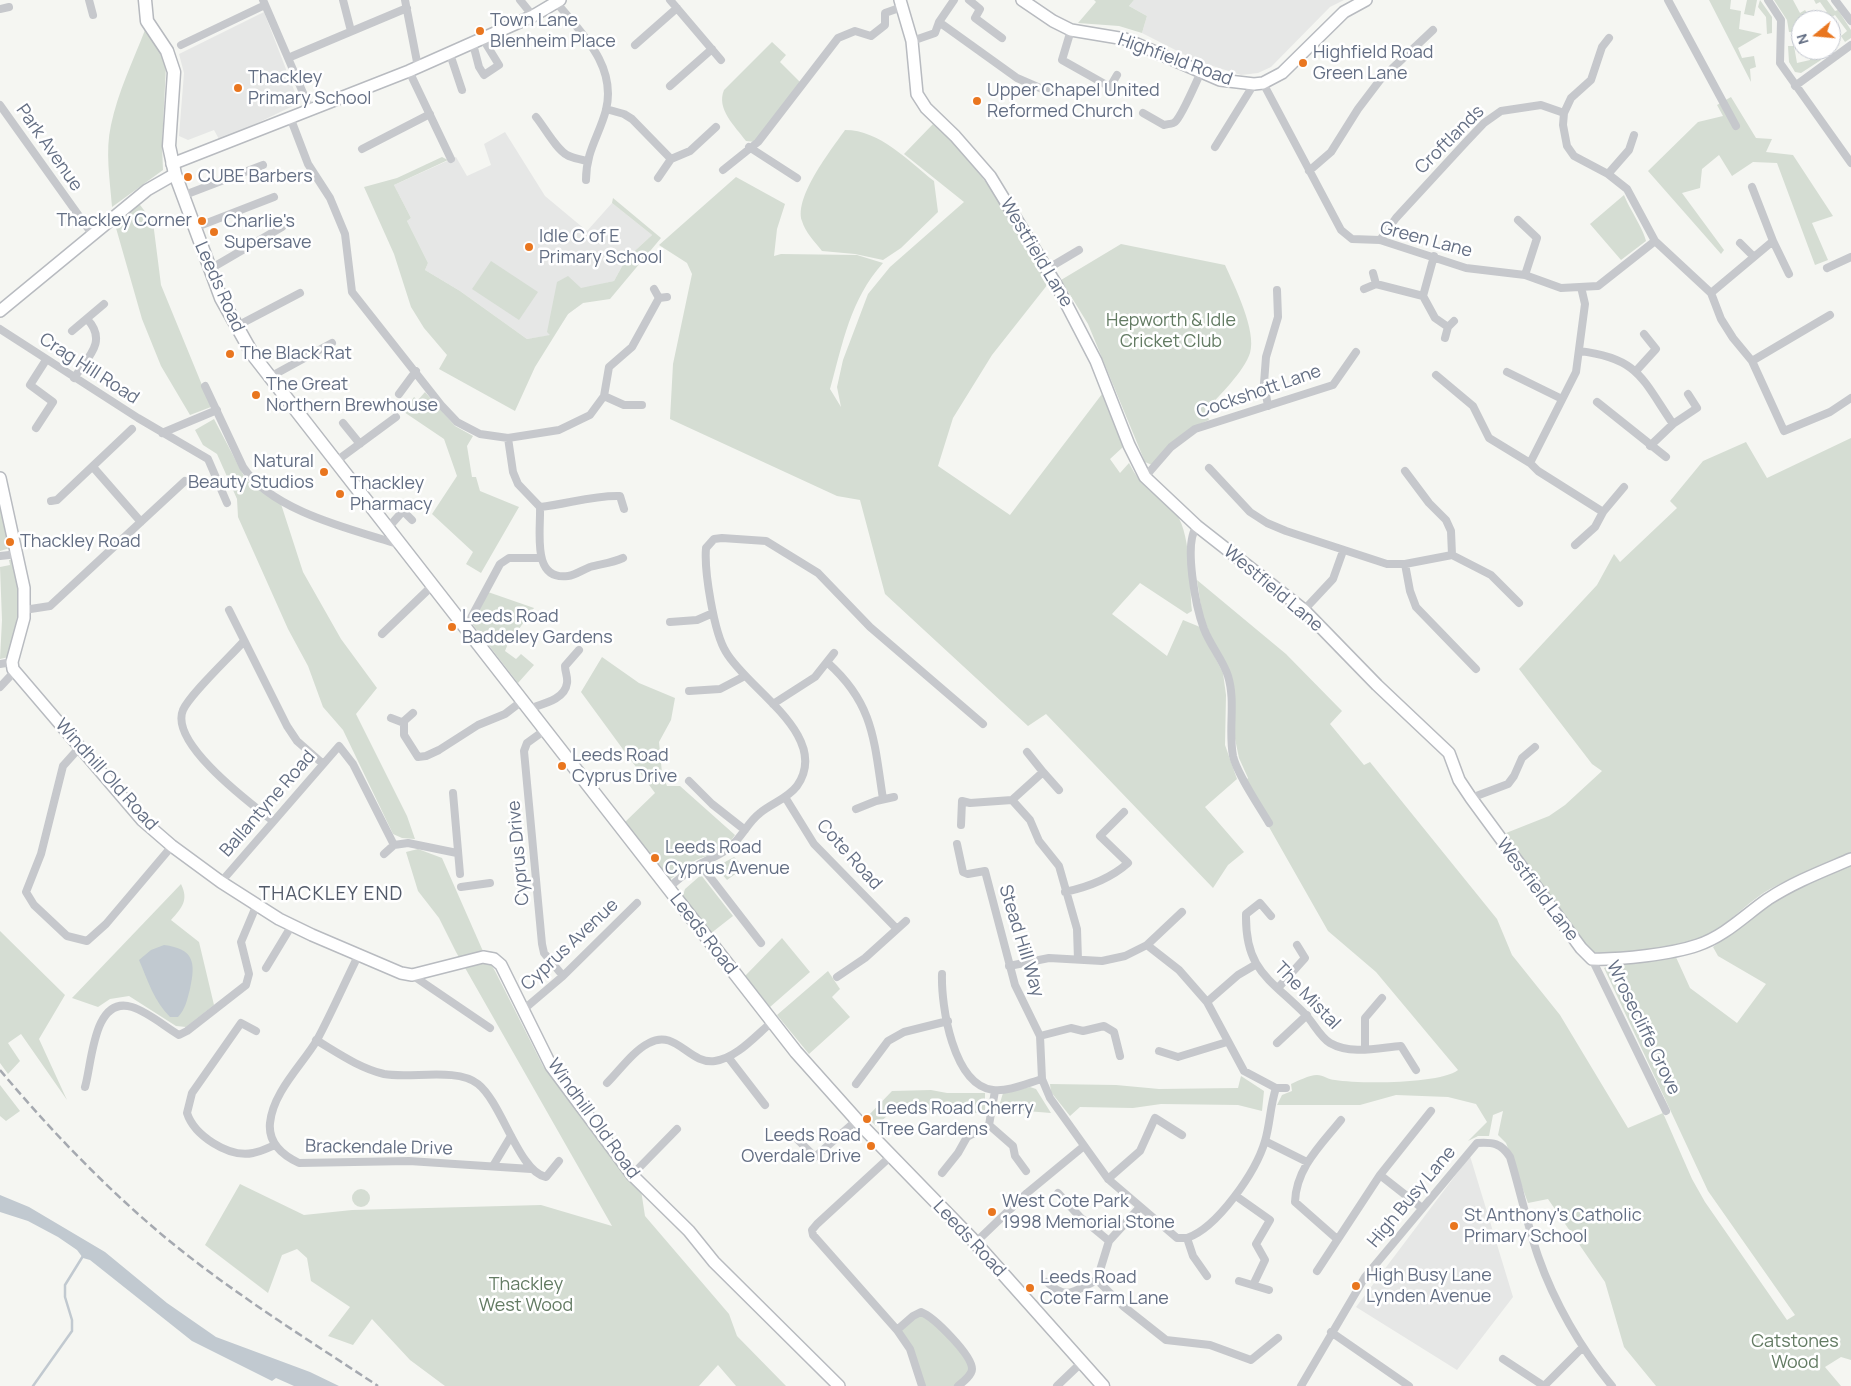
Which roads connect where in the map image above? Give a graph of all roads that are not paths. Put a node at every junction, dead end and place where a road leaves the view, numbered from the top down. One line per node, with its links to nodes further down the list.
1 (90, 0): 20 (street)
2 (145, 0): 64 (main road, Leeds Road)
3 (343, 0): 26 (street)
4 (520, 0): 21 (street)
5 (670, 0): 18 (street)
6 (954, 0): 23 (street)
7 (970, 0): 27 (street)
8 (1022, 0): 24 (street, Highfield Road)
9 (1366, 0): 40 (street)
10 (1668, 0): 54 (street)
11 (1768, 0): 42 (street)
12 (1836, 0): 22 (street)
13 (558, 1): 21 (street); 47 (street)
14 (264, 3): 30 (street); 35 (street)
15 (406, 4): 26 (street); 37 (street)
16 (901, 4): 29 (street, Westfield Lane); 56 (street)
17 (8, 7): 19 (street)
18 (677, 8): 31 (street); 33 (street)
19 (0, 9)
20 (93, 15)
21 (533, 16): 34 (street)
22 (1851, 21)
23 (939, 22): 29 (street); 44 (street)
24 (1071, 30): 38 (street, Highfield Road); 39 (street)
25 (1433, 30): 66 (street)
26 (351, 31): 35 (street)
27 (1002, 38)
28 (1609, 38): 49 (street)
29 (912, 41): 88 (street, Westfield Lane)
30 (180, 45)
31 (635, 45)
32 (1851, 46): 42 (street)
33 (712, 49): 36 (street); 41 (street)
34 (450, 54): 37 (street); 43 (street)
35 (288, 58): 46 (street)
36 (721, 60)
37 (414, 69): 46 (street); 50 (street)
38 (1201, 72): 40 (street, Highfield Road); 48 (street)
39 (1118, 75)
40 (1258, 84): 57 (street); 66 (street, Green Lane)
41 (670, 86)
42 (1795, 86): 62 (street)
43 (462, 90)
44 (1046, 91)
45 (0, 104): 77 (street, Park Avenue)
46 (310, 109): 51 (street)
47 (606, 109): 60 (street); 61 (street)
48 (1143, 113)
49 (1564, 113): 67 (street); 78 (street, Croftlands)
50 (430, 114): 58 (street); 59 (street)
51 (290, 117): 64 (street); 114 (street)
52 (536, 117): 61 (street)
53 (716, 126): 60 (street)
54 (1736, 126)
55 (1634, 134): 67 (street)
56 (749, 147): 65 (street); 69 (street)
57 (1215, 147)
58 (362, 149)
59 (451, 159)
60 (670, 159): 68 (street)
61 (586, 161): 70 (street)
62 (1851, 163)
63 (263, 165): 72 (street)
64 (173, 169): 72 (main road, Leeds Road); 77 (street)
65 (723, 170)
66 (1310, 171): 78 (street, Green Lane)
67 (1608, 174): 79 (street)
68 (658, 178)
69 (797, 178)
70 (586, 180)
71 (1752, 187): 80 (street)
72 (182, 196): 76 (main road, Leeds Road)
73 (274, 197): 76 (street)
74 (1518, 220): 91 (street)
75 (282, 227): 87 (street)
76 (194, 228): 87 (main road, Leeds Road)
77 (92, 234): 101 (street)
78 (1380, 240): 83 (street, Green Lane)
79 (1655, 241): 93 (street, Green Lane); 98 (street)
80 (1773, 241): 84 (street); 90 (street)
81 (1740, 243): 84 (street)
82 (1079, 250): 88 (street)
83 (1434, 256): 91 (street, Green Lane); 99 (street)
84 (1754, 257): 98 (street)
85 (1851, 257): 86 (street)
86 (1827, 268)
87 (210, 269): 104 (main road, Leeds Road)
88 (1047, 269): 145 (street, Westfield Lane)
89 (1373, 273): 92 (street)
90 (1789, 274)
91 (1524, 275): 93 (street, Green Lane)
92 (1376, 284): 95 (street); 99 (street)
93 (1581, 288): 110 (street)
94 (654, 289): 123 (street)
95 (1364, 289)
96 (1277, 290): 128 (street)
97 (300, 293): 104 (street)
98 (1711, 294): 113 (street)
99 (1423, 296): 108 (street)
100 (104, 304): 103 (street)
101 (0, 311)
102 (1830, 315): 113 (street)
103 (87, 319): 106 (street); 118 (street)
104 (235, 327): 119 (main road, Leeds Road)
105 (0, 328): 112 (street, Crag Hill Road)
106 (72, 331)
107 (1644, 334): 115 (street)
108 (1445, 338)
109 (332, 343): 119 (street)
110 (1579, 351): 115 (street); 125 (street)
111 (1356, 352): 128 (street, Cockshott Lane)
112 (46, 360): 118 (street, Crag Hill Road); 133 (street)
113 (1752, 361): 124 (street)
114 (416, 371): 121 (street); 136 (street)
115 (1636, 371): 132 (street)
116 (1506, 372): 125 (street)
117 (1436, 375): 141 (street)
118 (74, 378): 135 (street, Crag Hill Road)
119 (268, 378): 140 (main road, Leeds Road)
120 (205, 386): 129 (street)
121 (399, 394)
122 (1688, 394): 132 (street)
123 (604, 396): 127 (street); 136 (street)
124 (1851, 398)
125 (1562, 399): 141 (street)
126 (1597, 402): 138 (street)
127 (642, 405)
128 (1268, 406): 145 (street, Cockshott Lane)
129 (214, 411): 135 (street); 160 (street)
130 (396, 417): 137 (street)
131 (343, 423): 137 (street)
132 (1673, 424): 138 (street)
133 (36, 428)
134 (132, 429): 142 (street)
135 (162, 433): 150 (street, Crag Hill Road)
136 (508, 438): 152 (street)
137 (360, 444): 140 (street)
138 (1650, 446): 139 (street)
139 (1666, 457)
140 (335, 462): 159 (main road, Leeds Road)
141 (1530, 463): 155 (street)
142 (93, 467): 149 (street); 157 (street)
143 (1209, 468): 162 (street)
144 (1404, 471): 164 (street)
145 (1145, 477): 158 (street, Westfield Lane)
146 (0, 478): 163 (street)
147 (185, 481): 157 (street)
148 (1624, 487): 155 (street)
149 (51, 501)
150 (227, 502)
151 (408, 502): 154 (street)
152 (540, 507): 153 (street); 166 (street)
153 (624, 510)
154 (403, 511): 156 (street); 159 (street)
155 (1603, 512): 161 (street)
156 (412, 520)
157 (141, 522): 173 (street)
158 (1197, 526): 175 (street, Westfield Lane); 213 (street)
159 (387, 529): 160 (main road, Leeds Road)
160 (400, 544): 171 (main road, Leeds Road)
161 (1575, 545)
162 (1343, 551): 169 (street); 175 (street)
163 (18, 554): 165 (street); 173 (street)
164 (1452, 555): 169 (street); 172 (street)
165 (0, 556)
166 (540, 558): 168 (street); 178 (street)
167 (623, 558): 168 (street)
168 (611, 564): 170 (street)
169 (1405, 564): 186 (street)
170 (614, 573)
171 (432, 586): 178 (main road, Leeds Road); 179 (street)
172 (1519, 603)
173 (24, 610): 185 (street)
174 (229, 610): 180 (street)
175 (1304, 610): 207 (street, Westfield Lane)
176 (713, 613): 177 (street); 187 (street); 195 (street)
177 (670, 622)
178 (465, 629): 191 (main road, Leeds Road)
179 (382, 634)
180 (244, 641): 200 (street); 212 (street)
181 (579, 650): 191 (street)
182 (834, 653): 183 (street)
183 (828, 663): 190 (street); 208 (street)
184 (0, 664): 185 (street)
185 (14, 667): 188 (street); 197 (street, Windhill Old Road)
186 (1476, 669)
187 (745, 676): 189 (street); 190 (street)
188 (0, 687)
189 (688, 691)
190 (774, 704): 205 (street)
191 (525, 705): 194 (street); 196 (main road, Leeds Road)
192 (413, 713): 194 (street)
193 (390, 718): 194 (street)
194 (404, 723)
195 (983, 724)
196 (545, 730): 227 (main road, Leeds Road); 247 (street, Cyprus Drive)
197 (80, 747): 218 (street, Windhill Old Road); 218 (street)
198 (1535, 747): 207 (street)
199 (1027, 752): 201 (street)
200 (322, 763): 212 (street, Ballantyne Road); 217 (street, Ballantyne Road)
201 (1043, 772): 203 (street); 209 (street)
202 (688, 781): 215 (street)
203 (1059, 790)
204 (453, 793): 219 (street)
205 (785, 797): 215 (street); 235 (street, Cote Road)
206 (894, 797): 208 (street)
207 (1471, 798): 240 (street, Westfield Lane)
208 (882, 800): 210 (street)
209 (1012, 800): 214 (street); 228 (street)
210 (856, 810)
211 (1124, 812): 228 (street)
212 (272, 822): 224 (street, Ballantyne Road)
213 (1269, 823)
214 (961, 825)
215 (745, 830): 222 (street)
216 (957, 844): 243 (street, Stead Hill Way)
217 (394, 845): 219 (street); 220 (street)
218 (172, 846): 224 (street, Windhill Old Road)
219 (457, 853): 223 (street)
220 (384, 854)
221 (1851, 860): 240 (street)
222 (700, 864): 227 (street); 236 (street)
223 (460, 874)
224 (221, 882): 230 (street, Windhill Old Road)
225 (490, 883): 226 (street)
226 (461, 887)
227 (667, 889): 255 (main road, Leeds Road)
228 (1065, 892): 241 (street)
229 (637, 903): 247 (street, Cyprus Avenue)
230 (256, 904): 234 (street, Windhill Old Road); 270 (street)
231 (1182, 912): 237 (street)
232 (1271, 916): 242 (street)
233 (906, 921): 235 (street)
234 (292, 925): 239 (street, Windhill Old Road); 244 (street)
235 (897, 930): 248 (street)
236 (761, 943)
237 (1147, 945): 241 (street); 251 (street)
238 (1297, 945): 249 (street)
239 (359, 954): 246 (street, Windhill Old Road); 259 (street)
240 (1592, 959): 276 (street, Wrosecliffe Grove)
241 (1078, 960): 243 (street)
242 (1255, 965): 249 (street, The Mistal); 251 (street, The Mistal)
243 (1009, 966): 258 (street, Stead Hill Way)
244 (266, 968)
245 (942, 974): 254 (street)
246 (412, 975): 252 (street, Windhill Old Road); 256 (street)
247 (563, 976): 252 (street, Cyprus Avenue)
248 (837, 978)
249 (1278, 988): 253 (street, The Mistal)
250 (1382, 998): 262 (street)
251 (1207, 1002): 260 (street)
252 (523, 1010): 294 (street, Windhill Old Road)
253 (1307, 1015): 261 (street); 262 (street, The Mistal)
254 (948, 1021): 269 (street); 273 (street)
255 (772, 1022): 265 (street); 277 (main road, Leeds Road)
256 (490, 1028)
257 (256, 1031): 285 (street)
258 (1040, 1036): 264 (street); 267 (street, Stead Hill Way)
259 (316, 1040): 282 (street); 285 (street)
260 (1227, 1042): 263 (street); 271 (street)
261 (1277, 1043)
262 (1364, 1049): 266 (street, The Mistal)
263 (1159, 1052)
264 (1120, 1056)
265 (728, 1057): 268 (street); 274 (street)
266 (1416, 1070)
267 (1042, 1079): 273 (street); 286 (street, Stead Hill Way)
268 (607, 1082)
269 (856, 1084)
270 (85, 1087)
271 (1276, 1088): 272 (street); 284 (street)
272 (1286, 1088)
273 (995, 1091): 279 (street)
274 (765, 1105)
275 (1430, 1111): 295 (street)
276 (1666, 1112)
277 (857, 1120): 283 (street); 287 (main road, Leeds Road)
278 (1341, 1120): 289 (street)
279 (989, 1124): 292 (street); 293 (street)
280 (677, 1129): 294 (street)
281 (1182, 1135): 296 (street)
282 (511, 1136): 290 (street); 291 (street)
283 (798, 1140)
284 (1265, 1142): 289 (street); 298 (street)
285 (275, 1145): 290 (street, Brackendale Drive)
286 (1084, 1146): 296 (street, Stead Hill Way); 304 (street)
287 (891, 1156): 304 (main road, Leeds Road); 312 (street)
288 (559, 1161): 291 (street, Brackendale Drive)
289 (1307, 1162): 302 (street)
290 (493, 1166): 291 (street, Brackendale Drive)
291 (531, 1168)
292 (1026, 1171)
293 (942, 1173)
294 (632, 1175): 318 (street, Windhill Old Road)
295 (1380, 1175): 300 (street); 302 (street)
296 (1108, 1179): 299 (street, Stead Hill Way)
297 (1058, 1193): 303 (street)
298 (1236, 1196): 301 (street); 310 (street)
299 (1140, 1206): 301 (street, Stead Hill Way); 303 (street)
300 (1422, 1208): 313 (street, High Busy Lane); 315 (street, High Busy Lane)
301 (1187, 1238): 306 (street)
302 (1337, 1239): 305 (street)
303 (1109, 1241): 307 (street)
304 (975, 1243): 317 (main road, Leeds Road)
305 (1317, 1271)
306 (1207, 1276)
307 (1097, 1280): 309 (street); 314 (street)
308 (1239, 1281): 310 (street)
309 (1046, 1282)
310 (1254, 1283): 311 (street)
311 (1269, 1290)
312 (897, 1330): 319 (street); 320 (street)
313 (1331, 1332): 323 (street, High Busy Lane); 324 (street)
314 (1278, 1338)
315 (1583, 1347): 325 (street); 326 (street)
316 (1503, 1359): 325 (street)
317 (1081, 1363): 321 (street); 322 (main road, Leeds Road)
318 (839, 1386)
319 (922, 1386)
320 (958, 1386)
321 (1057, 1386)
322 (1103, 1386)
323 (1301, 1386)
324 (1410, 1386)
325 (1544, 1386)
326 (1612, 1386)

